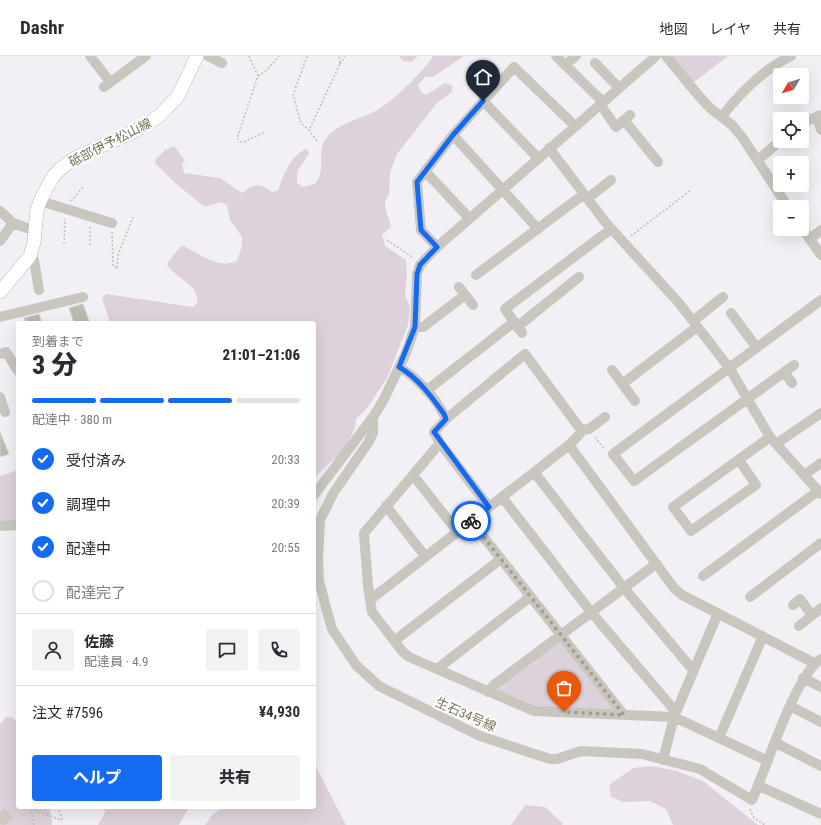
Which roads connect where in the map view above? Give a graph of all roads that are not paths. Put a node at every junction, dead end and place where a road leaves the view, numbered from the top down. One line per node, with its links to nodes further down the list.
1 (90, 56): 2 (street)
2 (144, 56)
3 (197, 56): 32 (main road, 砥部伊予松山線)
4 (208, 56): 10 (street)
5 (556, 56): 12 (street)
6 (576, 56): 12 (street)
7 (656, 56): 13 (street)
8 (666, 56): 17 (street)
9 (791, 56): 17 (street)
10 (222, 63)
11 (595, 63): 13 (street)
12 (565, 65): 15 (street)
13 (619, 88): 15 (street)
14 (483, 101): 19 (street); 21 (street); 25 (street)
15 (601, 103): 19 (street); 24 (street)
16 (819, 115): 18 (street); 20 (street)
17 (722, 116): 26 (street)
18 (809, 119)
19 (575, 126): 23 (street)
20 (821, 130)
21 (453, 135): 27 (street); 29 (street)
22 (773, 147): 26 (street)
23 (548, 148): 25 (street); 30 (street)
24 (658, 157)
25 (538, 158): 29 (street)
26 (758, 160): 31 (street)
27 (425, 172): 34 (street); 44 (street)
28 (611, 180): 30 (street)
29 (503, 189): 34 (street); 37 (street)
30 (585, 196): 37 (street); 38 (street)
31 (784, 200)
32 (40, 201): 35 (street); 40 (main road, 砥部伊予松山線)
33 (0, 211): 36 (street)
34 (469, 218): 44 (street)
35 (112, 223)
36 (14, 224): 40 (street); 43 (street)
37 (538, 229): 47 (street)
38 (611, 229): 57 (street); 59 (street)
39 (821, 230): 42 (street)
40 (35, 231): 46 (main road, 砥部伊予松山線)
41 (808, 236): 42 (street)
42 (810, 239): 45 (street)
43 (0, 241)
44 (437, 247): 58 (street)
45 (821, 255)
46 (30, 256): 49 (street); 50 (main road, 砥部伊予松山線)
47 (476, 275)
48 (579, 277): 59 (street)
49 (39, 290)
50 (0, 292)
51 (83, 297): 56 (street)
52 (723, 297): 57 (street)
53 (821, 300): 60 (street)
54 (473, 305): 58 (street)
55 (731, 313): 60 (street)
56 (0, 317)
57 (695, 324): 65 (street); 69 (street)
58 (415, 327): 63 (street)
59 (517, 327): 70 (street)
60 (757, 348): 65 (street)
61 (0, 354): 64 (street)
62 (794, 365): 67 (street)
63 (399, 367): 70 (street); 76 (street)
64 (16, 368)
65 (730, 368): 72 (street); 72 (street)
66 (612, 370): 69 (street)
67 (784, 372): 68 (street); 72 (street)
68 (792, 383)
69 (622, 384): 73 (street)
70 (426, 391): 78 (street)
71 (0, 397): 74 (street)
72 (747, 400): 80 (street)
73 (635, 401)
74 (5, 412)
75 (821, 413): 80 (street)
76 (372, 417): 88 (street); 127 (street, 生石34号線)
77 (605, 417): 79 (street)
78 (446, 419): 79 (street); 81 (street)
79 (585, 429): 82 (street)
80 (773, 440): 83 (street); 87 (street)
81 (440, 443): 86 (street); 92 (street)
82 (569, 445): 85 (street); 100 (street)
83 (739, 460): 83 (street)
84 (821, 463): 87 (street)
85 (534, 472): 90 (street); 102 (street)
86 (413, 475): 91 (street); 96 (street)
87 (804, 475): 89 (street)
88 (316, 492)
89 (820, 493): 101 (street)
90 (502, 497): 92 (street); 108 (street)
91 (386, 506): 98 (street); 105 (street)
92 (489, 507): 93 (street)
93 (471, 521): 96 (street); 99 (street)
94 (16, 525): 95 (street)
95 (0, 526)
96 (457, 531): 98 (street)
97 (821, 543): 104 (street)
98 (425, 556): 105 (street)
99 (501, 559): 103 (street); 114 (street)
100 (656, 564): 102 (street); 109 (street)
101 (704, 576)
102 (624, 588): 108 (street); 117 (street)
103 (530, 596): 112 (street); 116 (street)
104 (750, 597)
105 (370, 600): 114 (street)
106 (793, 605): 110 (street)
107 (821, 608): 110 (street)
108 (591, 612): 112 (street); 123 (street)
109 (718, 613): 113 (street); 117 (street)
110 (812, 615): 111 (street)
111 (799, 626)
112 (560, 636): 120 (street); 122 (street)
113 (763, 636): 115 (street); 125 (street)
114 (394, 641): 116 (street)
115 (818, 661): 118 (street)
116 (437, 669): 120 (street)
117 (693, 670): 123 (street)
118 (803, 678): 119 (street); 121 (street)
119 (821, 687)
120 (488, 692): 122 (street)
121 (790, 706): 124 (street); 126 (street)
122 (624, 715): 123 (street)
123 (675, 715): 125 (street); 127 (street)
124 (821, 722)
125 (720, 738): 128 (street)
126 (776, 743): 128 (street); 129 (street)
127 (663, 760): 130 (street, 生石34号線)
128 (768, 761): 130 (street)
129 (821, 766)
130 (759, 786): 131 (street)
131 (821, 814)

